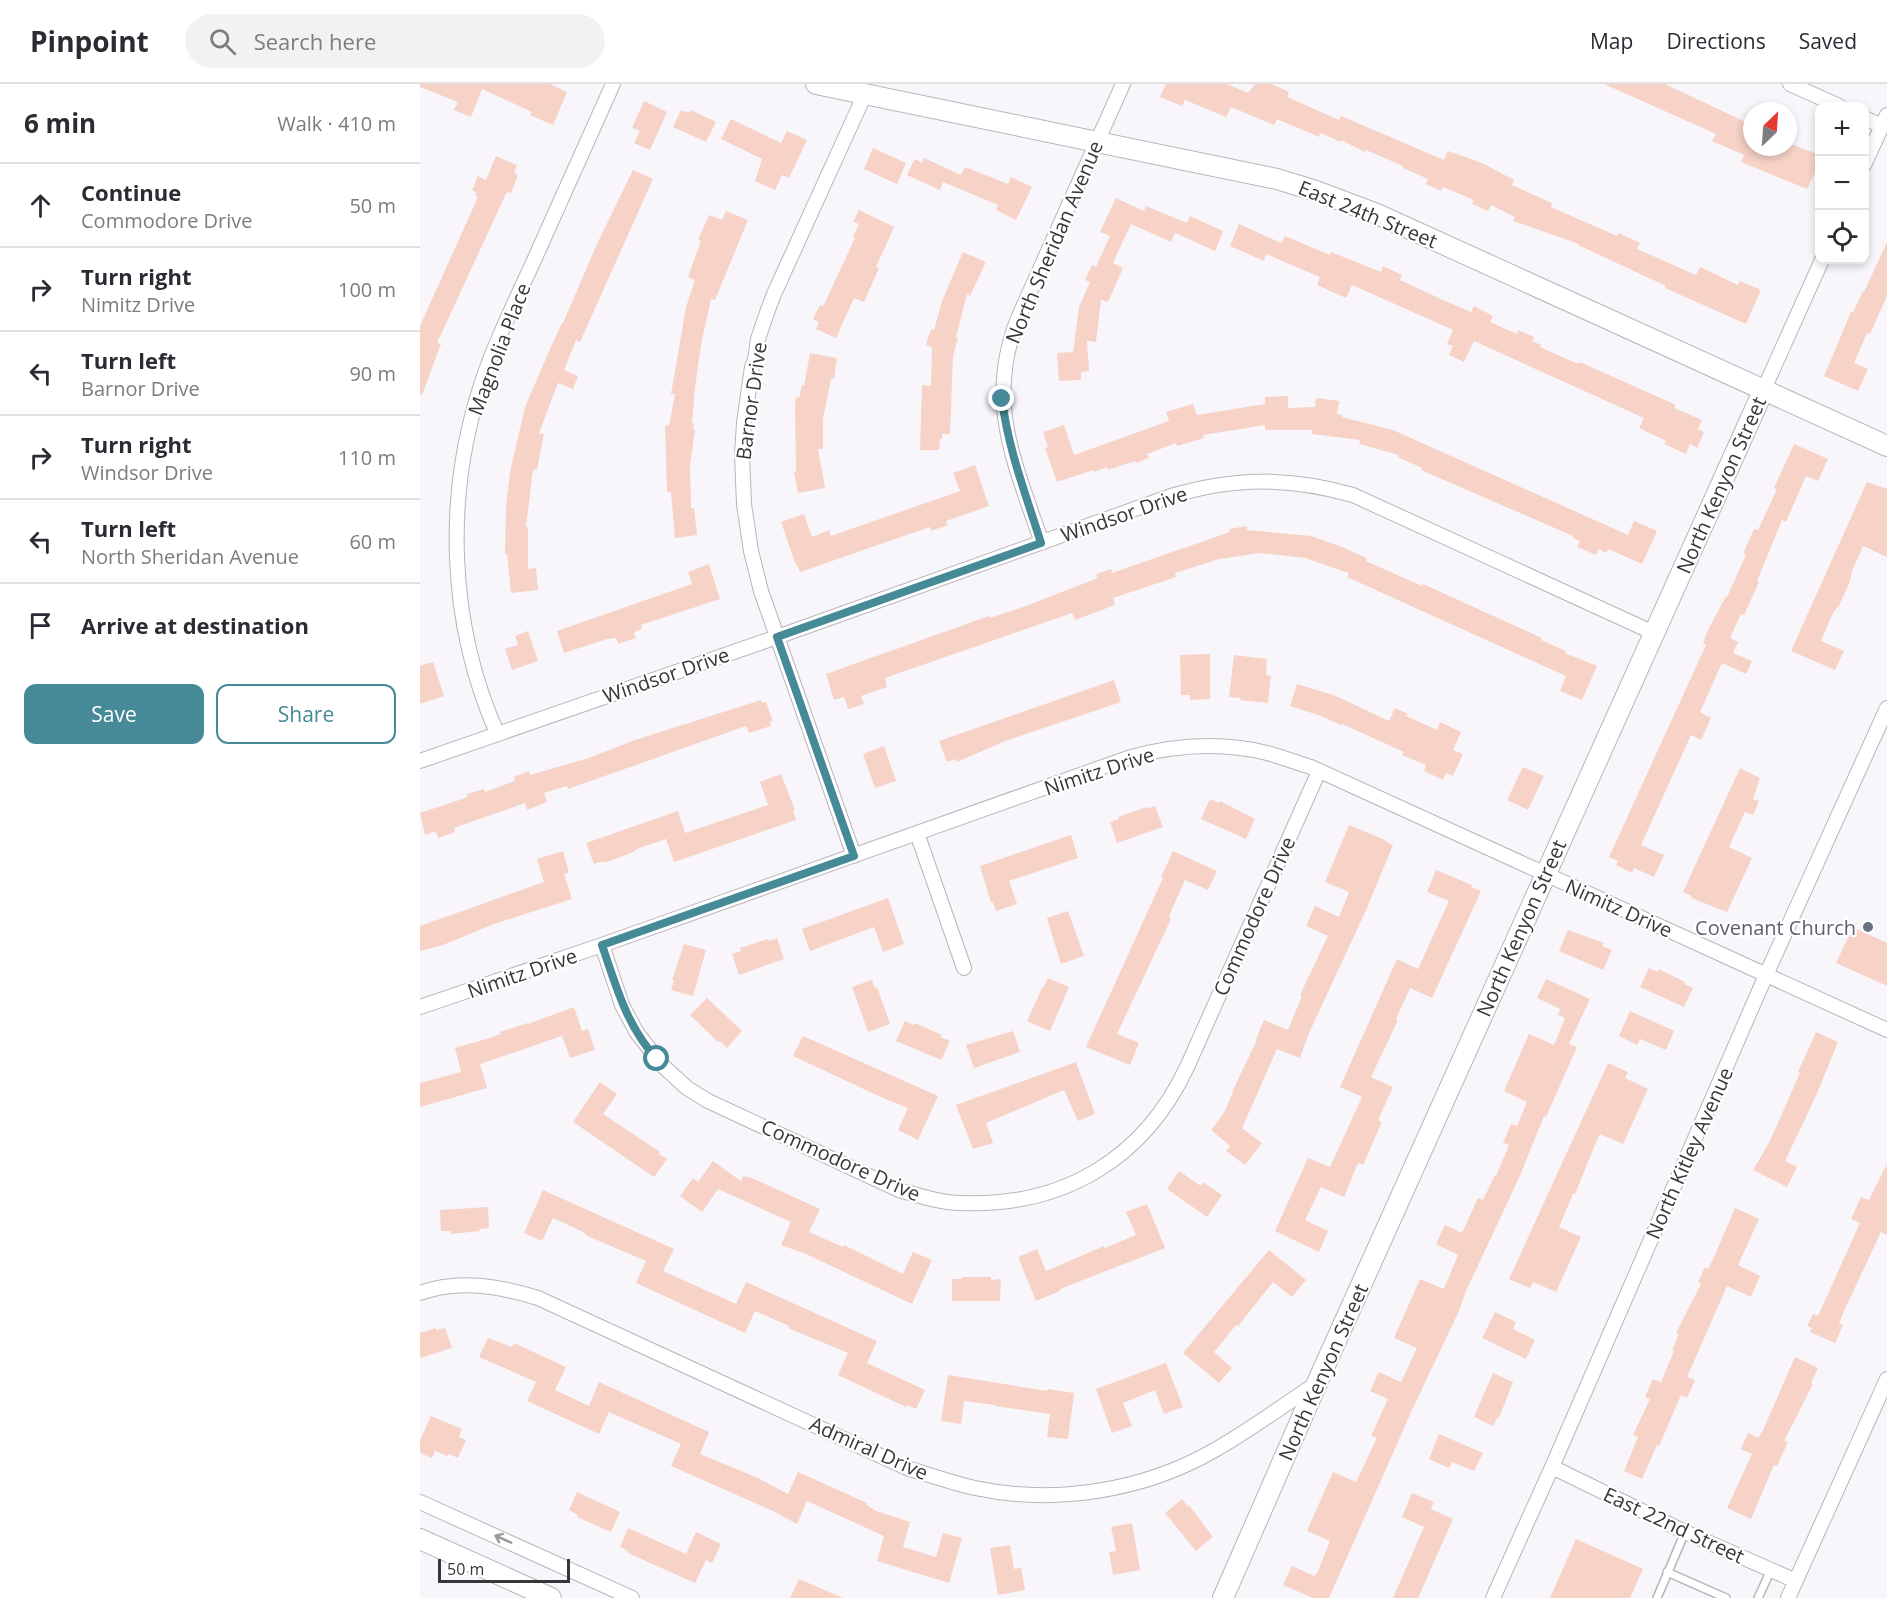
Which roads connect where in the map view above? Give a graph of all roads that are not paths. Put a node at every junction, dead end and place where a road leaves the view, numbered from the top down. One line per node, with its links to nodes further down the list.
1 (613, 84): 18 (street, Magnolia Place)
2 (816, 84): 5 (street, East 24th Street)
3 (1124, 84): 9 (street, North Sheridan Avenue)
4 (1790, 84): 6 (street)
5 (865, 94): 9 (street, East 24th Street); 16 (street, Barnor Drive)
6 (1830, 102)
7 (1869, 119): 8 (street)
8 (1885, 121): 10 (street)
9 (1098, 141): 12 (street, East 24th Street); 14 (street, North Sheridan Avenue)
10 (1868, 156)
11 (1820, 264): 12 (street, North Kenyon Street)
12 (1764, 389): 13 (street, East 24th Street); 15 (street, North Kenyon Street)
13 (1887, 446)
14 (1041, 543): 15 (street, Windsor Drive); 16 (street, Windsor Drive)
15 (1654, 633): 23 (street, North Kenyon Street)
16 (777, 637): 18 (street, Windsor Drive); 22 (street, Barnor Drive)
17 (1887, 708): 26 (street, North Kitley Avenue)
18 (497, 733): 19 (street, Windsor Drive)
19 (420, 761)
20 (1319, 771): 21 (street, Nimitz Drive); 23 (street, Nimitz Drive); 24 (street, Commodore Drive)
21 (917, 833): 22 (street, Nimitz Drive); 25 (street)
22 (854, 856): 24 (street, Nimitz Drive)
23 (1545, 875): 26 (street, Nimitz Drive); 31 (street, North Kenyon Street)
24 (602, 945): 27 (street, Nimitz Drive)
25 (964, 968)
26 (1766, 975): 28 (street, Nimitz Drive); 32 (street, North Kitley Avenue)
27 (420, 1007)
28 (1887, 1030)
29 (420, 1293): 31 (street, Admiral Drive)
30 (1887, 1379): 38 (street)
31 (1317, 1383): 41 (street, North Kenyon Street)
32 (1552, 1467): 34 (street, East 22nd Street); 42 (street, North Kitley Avenue)
33 (420, 1502): 40 (street, one-way to 33)
34 (1685, 1532): 36 (street, East 22nd Street); 37 (lane)
35 (420, 1539): 39 (street)
36 (1771, 1569): 38 (street, East 22nd Street); 45 (lane)
37 (1667, 1572): 43 (lane); 44 (lane)
38 (1796, 1581): 46 (street)
39 (551, 1598)
40 (633, 1598)
41 (1223, 1598)
42 (1493, 1598)
43 (1657, 1598)
44 (1726, 1598)
45 (1758, 1598)
46 (1788, 1598)

